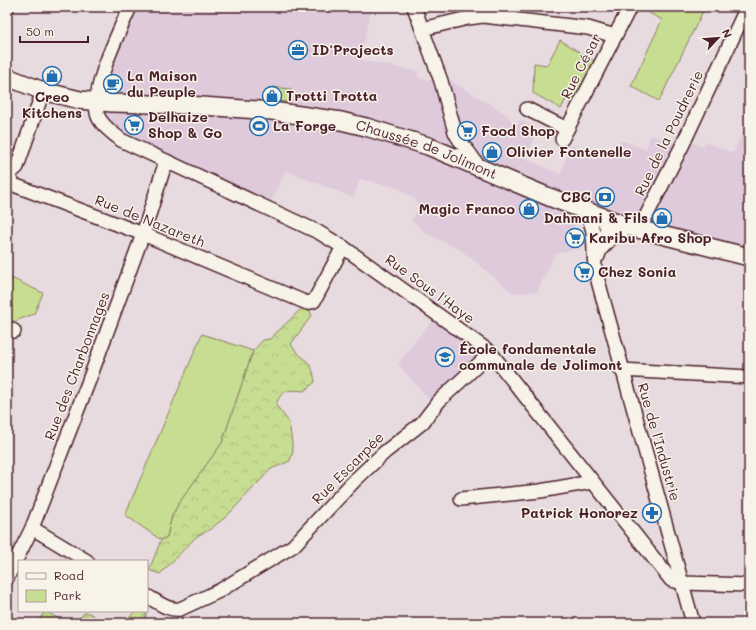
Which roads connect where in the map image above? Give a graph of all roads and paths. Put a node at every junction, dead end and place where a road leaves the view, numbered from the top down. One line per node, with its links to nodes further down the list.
1 (130, 7): 9 (street, Rue Sous l'Haye)
2 (414, 7): 5 (street)
3 (630, 7): 6 (street, Rue César)
4 (747, 7): 15 (street, Rue de la Poudrerie)
5 (422, 29): 6 (street); 12 (street)
6 (615, 36): 10 (street, Rue César)
7 (7, 77): 8 (main road, Chaussée de Jolimont)
8 (43, 91): 9 (main road, Chaussée de Jolimont); 16 (street, Rue de Nazareth)
9 (98, 102): 11 (street, Rue Sous l'Haye); 12 (main road, Chaussée de Jolimont)
10 (527, 109)
11 (166, 161): 16 (street, Rue des Charbonnages); 17 (street, Rue Sous l'Haye)
12 (479, 168): 13 (main road, Chaussée de Jolimont)
13 (587, 211): 14 (main road, Chaussée de Jolimont); 19 (street, Rue de l'Industrie)
14 (603, 218): 15 (main road, Chaussée de Jolimont); 19 (street)
15 (634, 228): 18 (main road, Chaussée de Jolimont); 19 (street)
16 (143, 234): 17 (street, Rue de Nazareth); 25 (street, Rue des Charbonnages)
17 (343, 247): 20 (street, Rue Sous l'Haye)
18 (749, 257)
19 (596, 264): 21 (street, Rue de l'Industrie)
20 (490, 352): 23 (street, Rue Sous l'Haye); 30 (street, Rue Escarpée)
21 (621, 370): 22 (street); 28 (street, Rue de l'Industrie)
22 (749, 377)
23 (592, 482): 24 (street); 28 (street, Rue Sous l'Haye)
24 (461, 499)
25 (32, 528): 26 (street); 27 (street, Rue des Charbonnages)
26 (85, 560)
27 (7, 578)
28 (683, 583): 29 (street); 31 (street, Rue de l'Industrie)
29 (749, 585)
30 (148, 597)
31 (693, 623)

